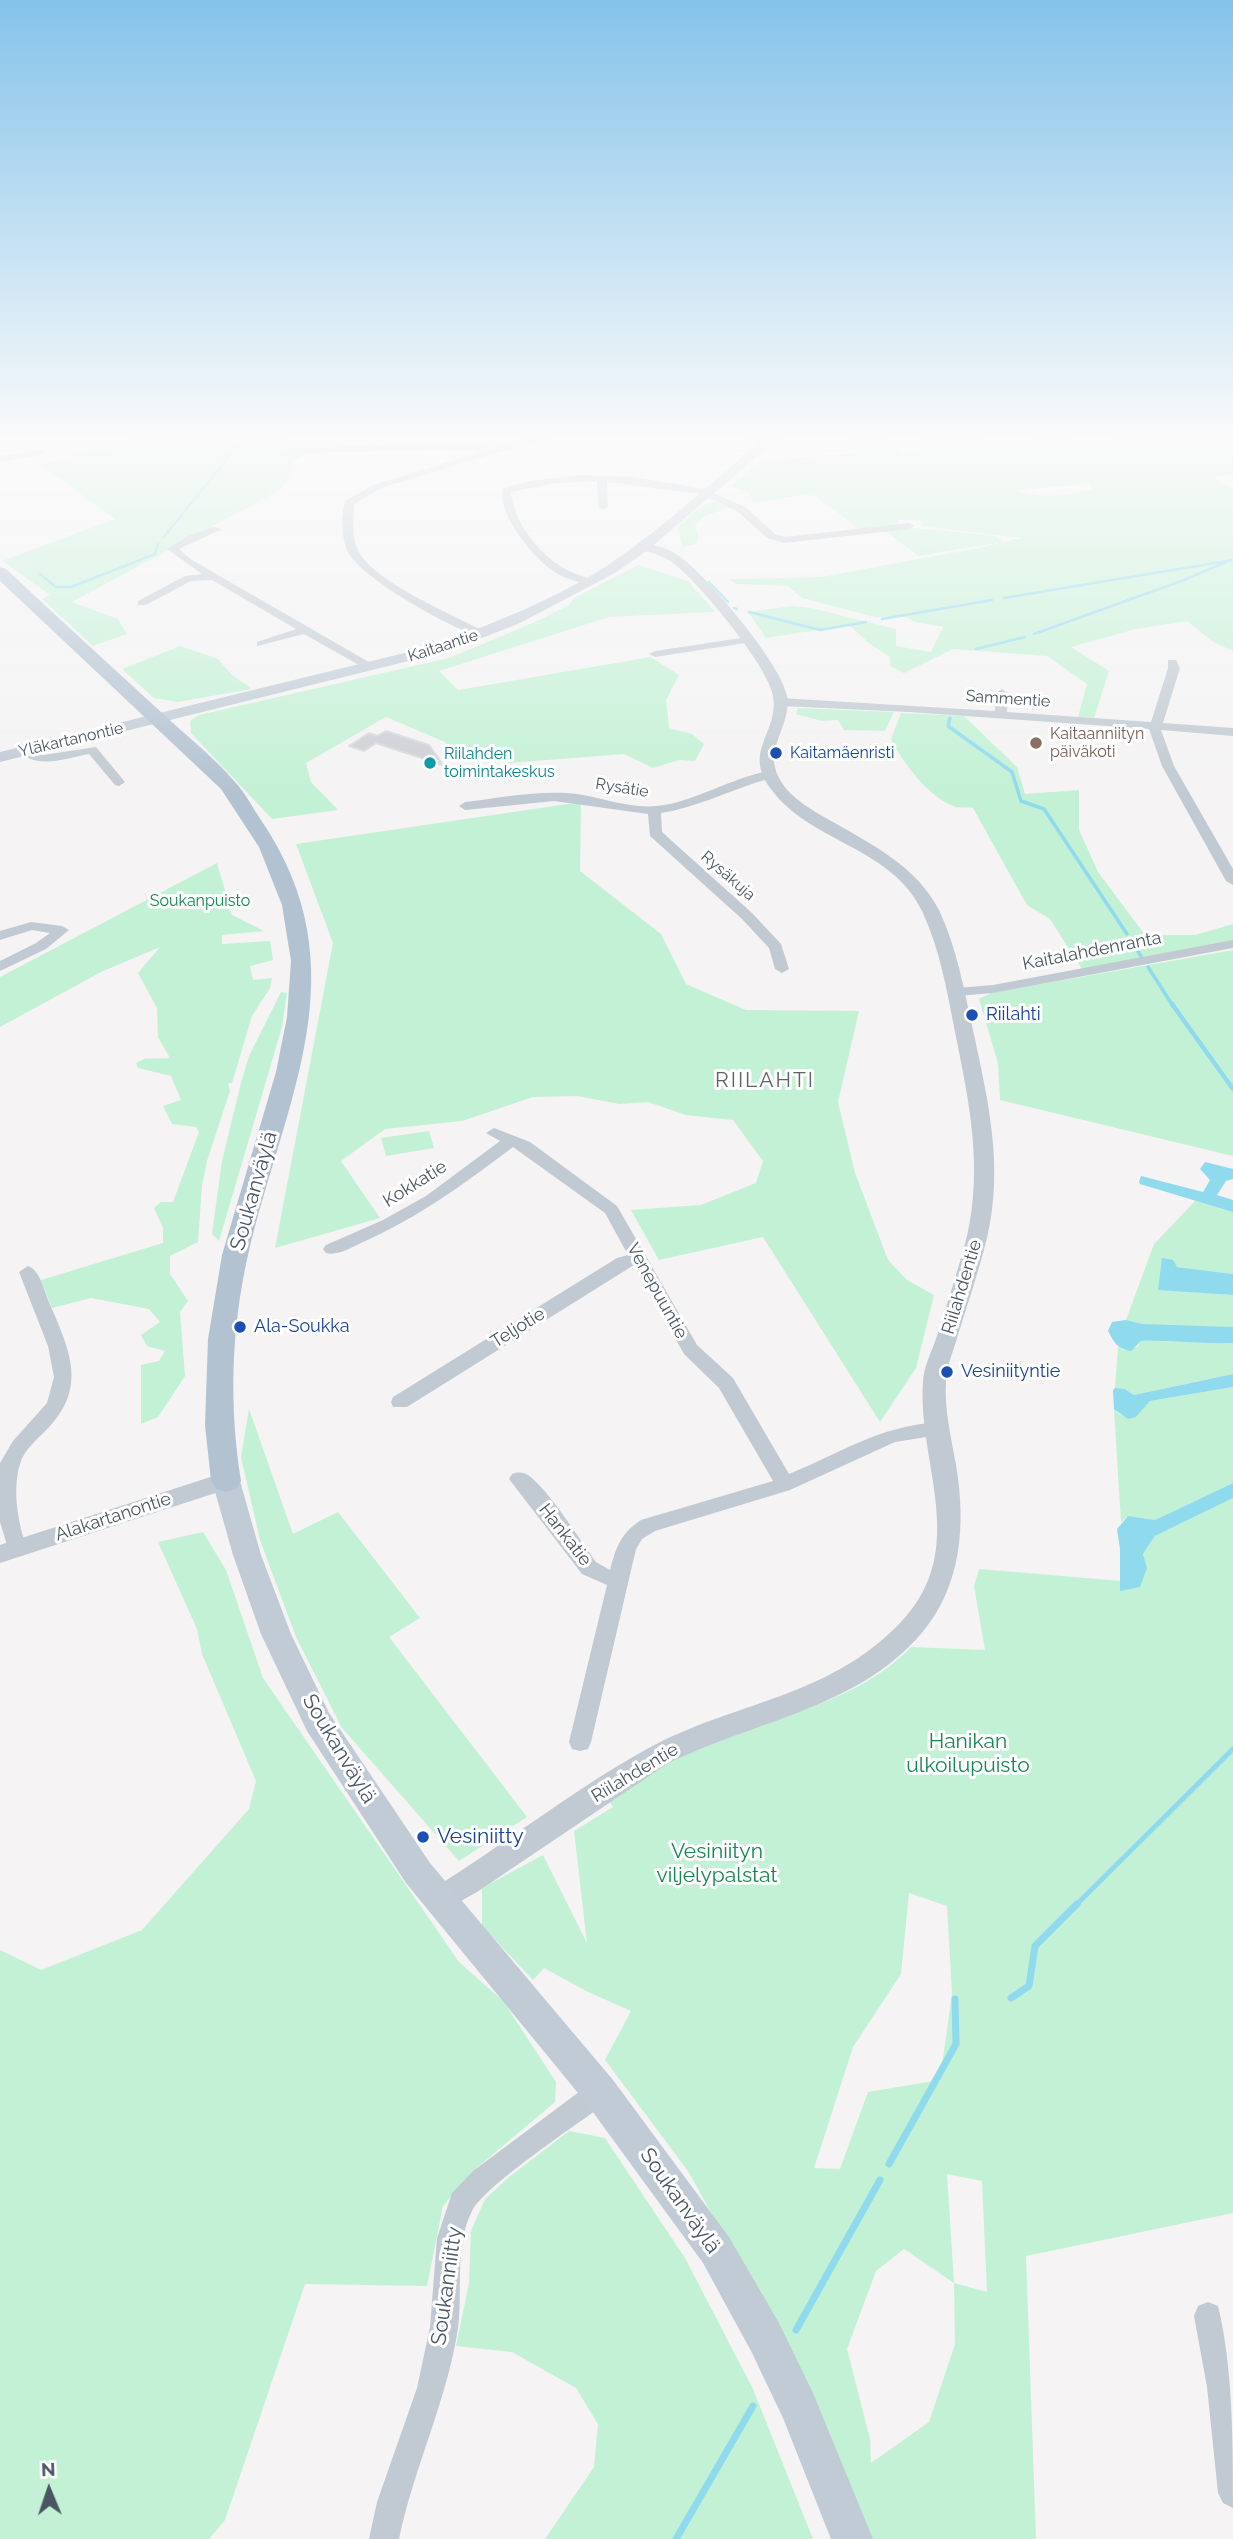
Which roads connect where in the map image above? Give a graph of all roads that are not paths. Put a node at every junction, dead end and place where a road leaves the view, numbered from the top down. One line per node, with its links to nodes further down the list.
1 (184, 557): 7 (street)
2 (357, 557): 12 (street)
3 (544, 557): 8 (street)
4 (627, 557): 8 (main road, Kaitaantie)
5 (673, 557): 13 (street)
6 (0, 572): 21 (main road, Soukanväylä)
7 (214, 577): 10 (street); 11 (street)
8 (589, 582): 12 (main road, Kaitaantie)
9 (0, 587): 21 (main road, Soukanväylä)
10 (142, 603)
11 (305, 630): 14 (street); 17 (street)
12 (481, 634): 17 (main road, Kaitaantie)
13 (748, 640): 15 (street); 19 (street)
14 (261, 644)
15 (655, 654)
16 (1172, 662): 22 (street)
17 (370, 667): 21 (main road, Kaitaantie)
18 (1002, 693): 20 (street)
19 (781, 702): 20 (street, Sammentie); 26 (street)
20 (1001, 715): 22 (street, Sammentie)
21 (148, 719): 24 (main road, Yläkartanontie); 44 (main road, Soukanväylä)
22 (1155, 726): 23 (street, Sammentie); 30 (street)
23 (1233, 732)
24 (23, 749): 25 (main road, Yläkartanontie); 27 (street)
25 (0, 754)
26 (769, 775): 29 (street, Rysätie); 35 (street, Riilahdentie)
27 (119, 782)
28 (465, 806): 29 (street, Rysätie)
29 (654, 810): 34 (street, Rysäkuja)
30 (1233, 881)
31 (0, 936): 33 (street)
32 (1233, 944): 35 (street, Kaitalahdenranta)
33 (0, 967)
34 (782, 970)
35 (957, 992): 42 (street, Riilahdentie)
36 (494, 1133): 37 (street, Venepuuntie)
37 (512, 1140): 38 (street, Kokkatie); 39 (street, Venepuuntie)
38 (332, 1248)
39 (638, 1258): 41 (street, Teljotie); 45 (street, Venepuuntie)
40 (27, 1272): 46 (street)
41 (400, 1402)
42 (938, 1429): 45 (street); 49 (street, Riilahdentie)
43 (519, 1479): 47 (street, Hankatie)
44 (226, 1481): 46 (street, Alakartanontie); 49 (main road, Soukanväylä)
45 (785, 1484): 47 (street)
46 (8, 1552)
47 (618, 1580): 48 (street)
48 (580, 1742)
49 (439, 1900): 50 (main road, Soukanväylä)
50 (600, 2092): 53 (street, Soukanniitty); 54 (main road, Soukanväylä)
51 (1208, 2316): 52 (street)
52 (1233, 2493)
53 (384, 2539)
54 (852, 2539)

